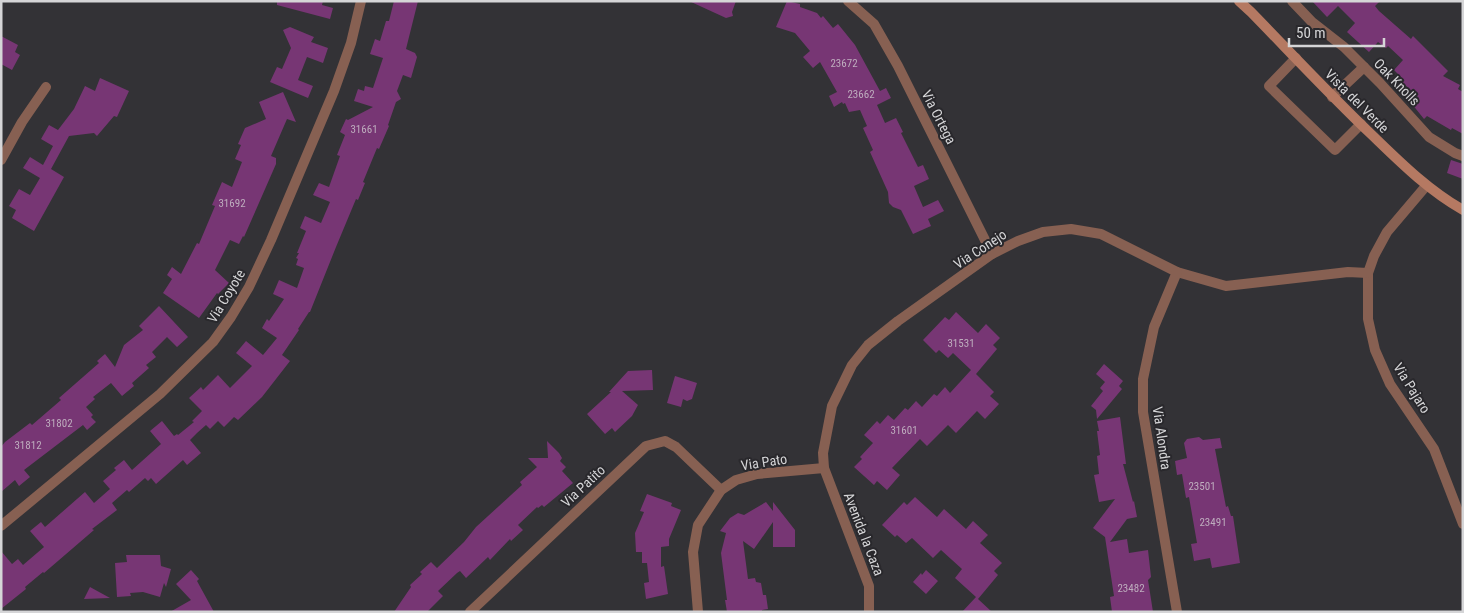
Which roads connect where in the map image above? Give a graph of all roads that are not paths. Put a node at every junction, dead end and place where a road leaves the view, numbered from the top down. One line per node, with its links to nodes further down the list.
1 (361, 1): 20 (street, Via Coyote)
2 (848, 1): 14 (street, Via Ortega)
3 (1239, 1): 5 (street, Vista del Verde)
4 (1292, 1): 6 (street, Oak Knolls)
5 (1296, 58): 8 (street, Vista del Verde); 9 (street)
6 (1364, 67): 8 (street); 10 (street, Oak Knolls)
7 (46, 87): 11 (street)
8 (1332, 97): 9 (street, Vista del Verde)
9 (1361, 124): 12 (street, Vista del Verde)
10 (1463, 156)
11 (1, 160)
12 (1426, 186): 13 (street, Vista del Verde); 16 (street, Via Pajaro)
13 (1463, 210)
14 (992, 254): 15 (street, Via Conejo); 17 (street, Via Conejo)
15 (1178, 272): 16 (street, Via Conejo); 24 (street, Via Alondra)
16 (1368, 273): 19 (street, Via Pajaro)
17 (824, 468): 18 (street, Via Pato); 23 (street, Avenida la Caza)
18 (721, 490): 21 (street, Via Patito); 22 (street, Via Pato)
19 (1463, 524)
20 (1, 526)
21 (470, 612)
22 (698, 612)
23 (869, 612)
24 (1177, 612)

